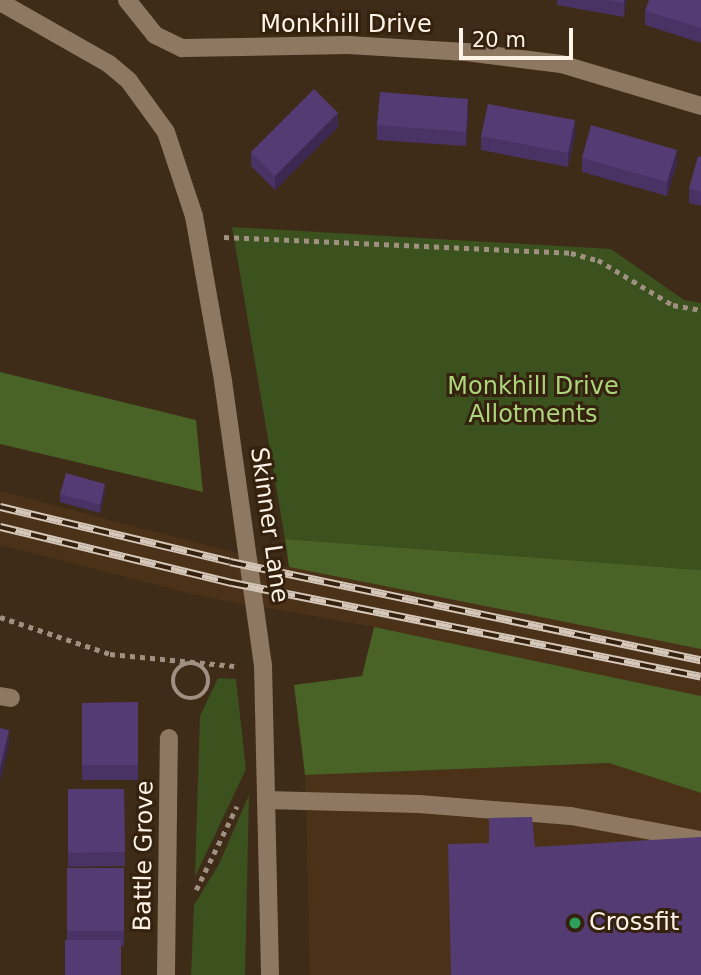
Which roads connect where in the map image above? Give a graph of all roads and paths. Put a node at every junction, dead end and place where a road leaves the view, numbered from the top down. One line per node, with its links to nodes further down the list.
1 (127, 0): 3 (street, Monkhill Drive)
2 (0, 2): 4 (street, Skinner Lane)
3 (701, 106)
4 (198, 238): 5 (path); 8 (street, Skinner Lane)
5 (701, 310)
6 (0, 617): 7 (path)
7 (191, 663): 7 (path); 8 (path)
8 (263, 665): 11 (street, Skinner Lane)
9 (169, 738): 13 (street, Battle Grove)
10 (242, 795): 13 (path)
11 (266, 800): 12 (street); 15 (street, Skinner Lane)
12 (701, 840)
13 (169, 898): 14 (street, Battle Grove)
14 (166, 975)
15 (270, 975)

